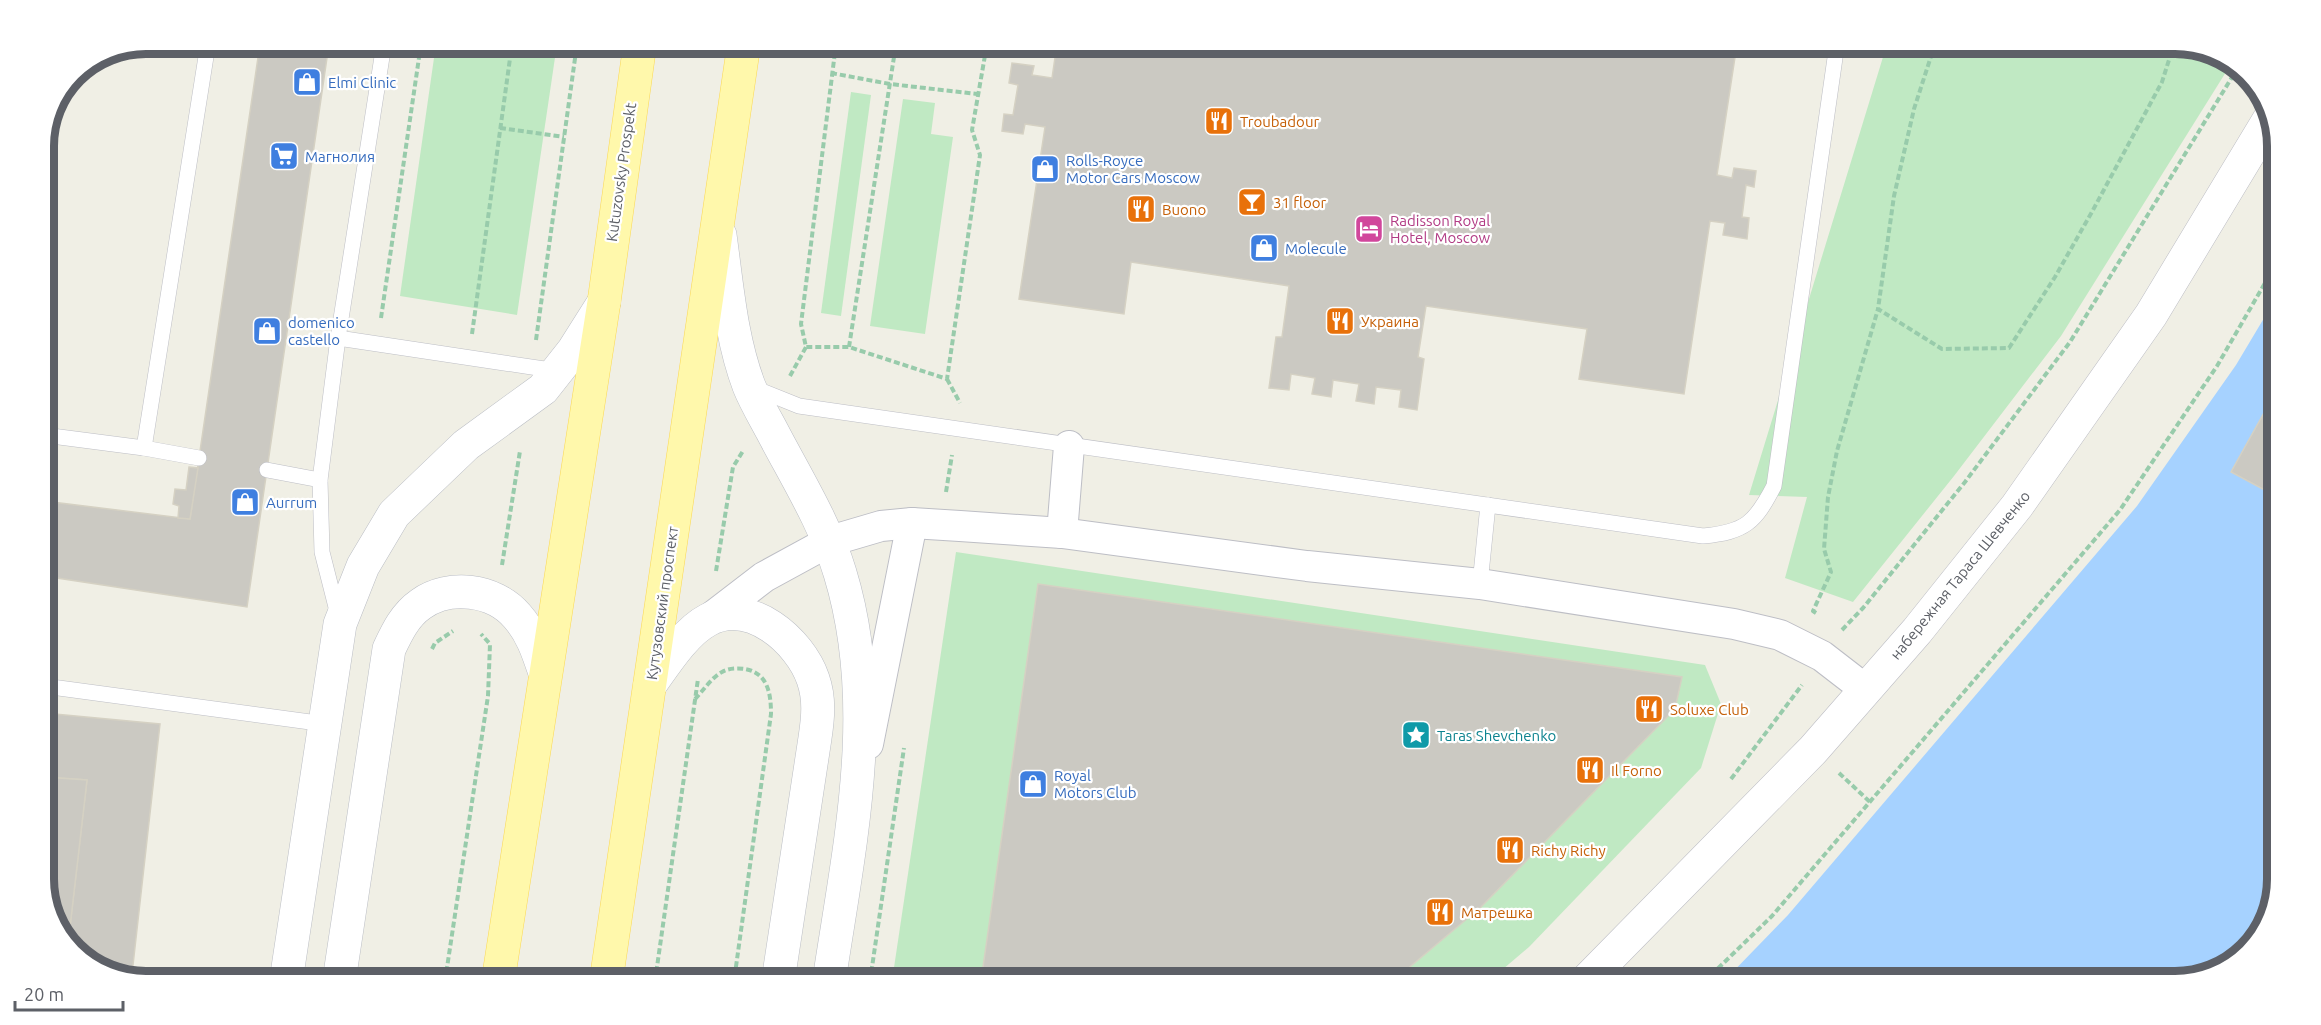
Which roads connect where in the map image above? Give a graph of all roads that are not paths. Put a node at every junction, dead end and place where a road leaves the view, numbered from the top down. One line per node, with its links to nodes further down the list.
1 (206, 54): 14 (lane)
2 (382, 54): 9 (lane)
3 (639, 54): 8 (main road, Kutuzovsky Prospekt)
4 (743, 54): 7 (main road)
5 (1836, 54): 18 (lane)
6 (2265, 127): 28 (main road, набережная Тараса Шевченко)
7 (718, 225): 11 (main road); 26 (main road, Кутузовский проспект)
8 (604, 302): 10 (main road); 25 (main road)
9 (338, 338): 10 (lane); 17 (lane)
10 (545, 370): 24 (main road)
11 (763, 400): 13 (lane); 21 (main road)
12 (54, 436): 14 (lane)
13 (1069, 446): 18 (lane); 20 (street)
14 (144, 448): 15 (lane)
15 (199, 458)
16 (267, 470): 17 (lane)
17 (320, 480): 24 (lane)
18 (1488, 505): 22 (lane)
19 (926, 524): 20 (street); 21 (street); 30 (street)
20 (1062, 533): 22 (street)
21 (830, 542): 23 (street); 30 (main road)
22 (1480, 584): 28 (street)
23 (708, 620): 26 (main road); 35 (main road)
24 (340, 624): 29 (main road)
25 (545, 673): 32 (main road); 33 (main road)
26 (650, 685): 34 (main road, Кутузовский проспект)
27 (54, 687): 29 (lane)
28 (1866, 690): 37 (main road, набережная Тараса Шевченко)
29 (325, 724): 31 (main road)
30 (856, 803): 36 (main road)
31 (288, 971)
32 (341, 971)
33 (500, 971)
34 (607, 971)
35 (779, 971)
36 (831, 971)
37 (1596, 971)

